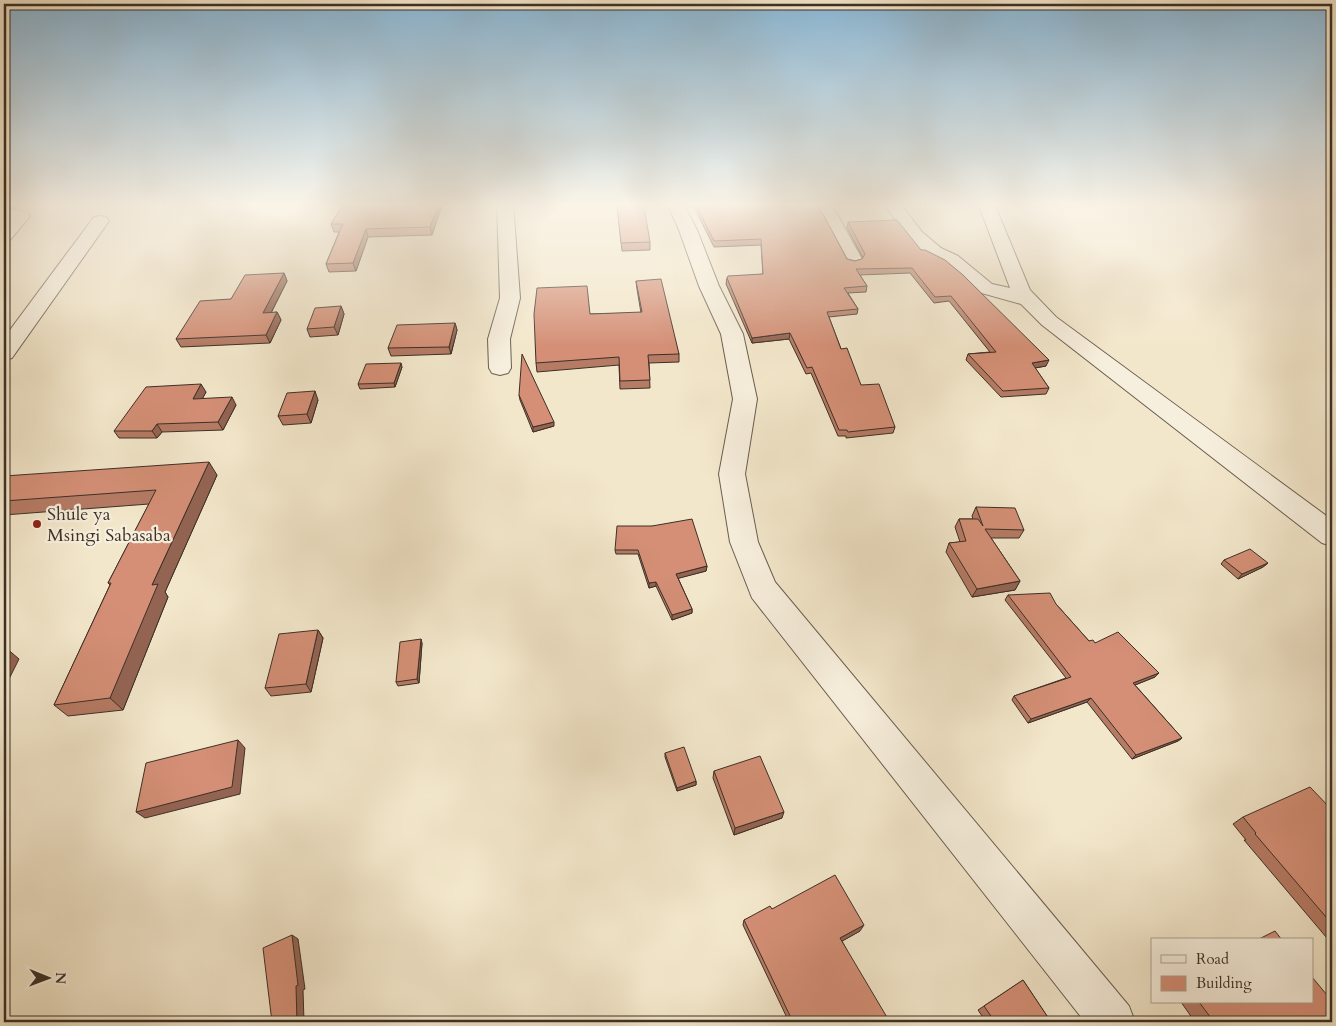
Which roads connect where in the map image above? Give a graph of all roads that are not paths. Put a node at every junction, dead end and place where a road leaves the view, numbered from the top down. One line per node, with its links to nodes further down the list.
1 (78, 251): 9 (street)
2 (508, 251): 10 (street)
3 (696, 251): 12 (street)
4 (849, 251): 7 (street)
5 (933, 251): 8 (street)
6 (1005, 251): 8 (street)
7 (853, 259)
8 (1027, 298): 11 (street)
9 (4, 353)
10 (500, 368)
11 (1332, 535)
12 (1113, 1022)

